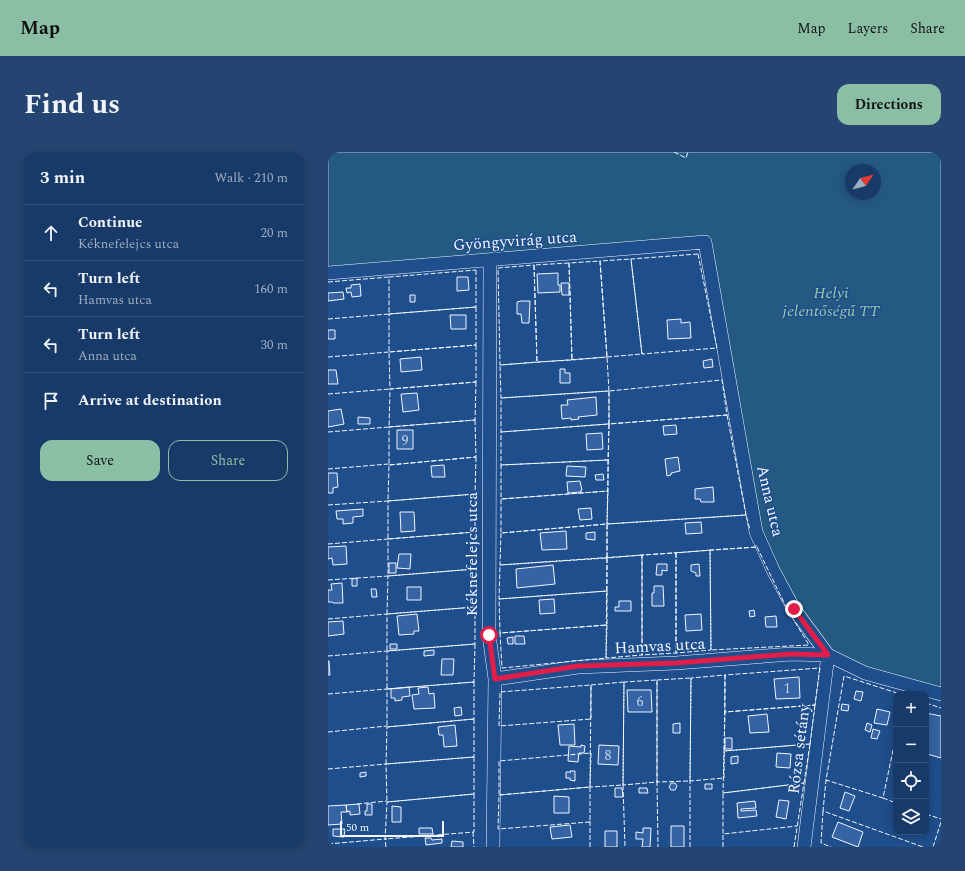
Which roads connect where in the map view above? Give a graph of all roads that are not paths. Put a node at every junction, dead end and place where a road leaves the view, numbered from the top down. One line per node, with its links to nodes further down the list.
1 (705, 242): 2 (street, Gyöngyvirág utca); 4 (street, Anna utca)
2 (490, 261): 3 (street, Gyöngyvirág utca); 5 (street, Kéknefelejcs utca)
3 (328, 273)
4 (828, 655): 5 (street, Hamvas utca); 6 (street, Anna utca); 8 (street, Rózsa sétány)
5 (495, 679): 7 (street, Kéknefelejcs utca)
6 (941, 694)
7 (493, 847)
8 (804, 847)

